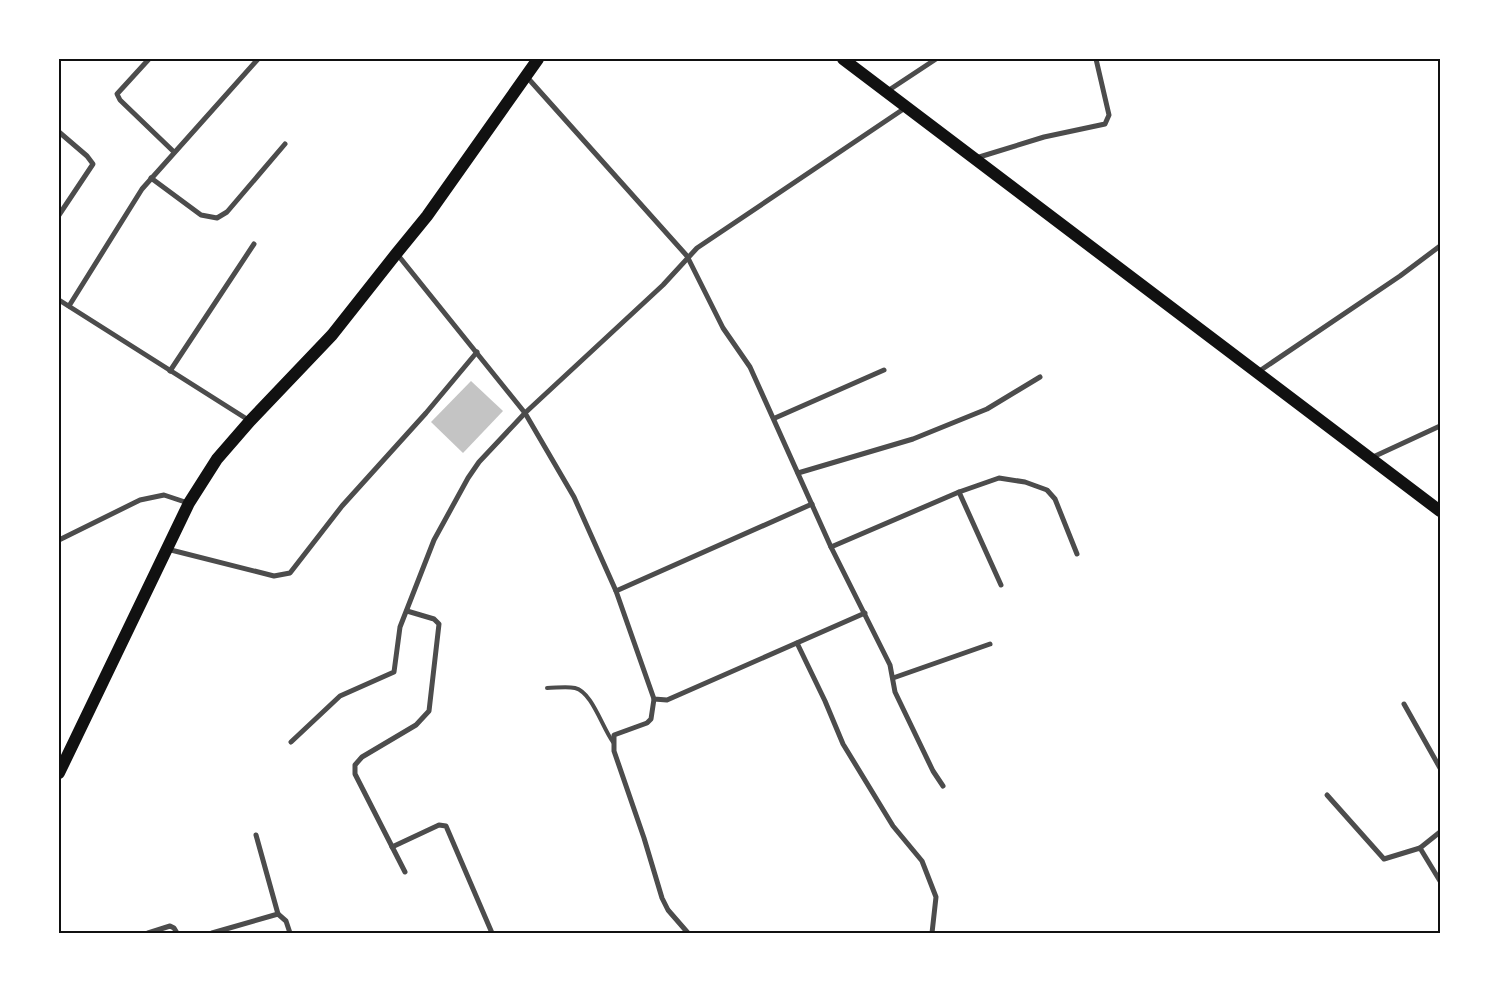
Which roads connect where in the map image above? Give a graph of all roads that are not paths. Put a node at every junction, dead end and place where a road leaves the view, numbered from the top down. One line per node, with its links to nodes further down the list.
1 (149, 59): 12 (street)
2 (258, 59): 12 (street)
3 (538, 59): 7 (highway)
4 (843, 59): 8 (highway)
5 (936, 59): 8 (street)
6 (1096, 59): 13 (street)
7 (526, 76): 18 (highway); 19 (street)
8 (886, 92): 9 (highway)
9 (906, 108): 13 (highway); 19 (street)
10 (59, 132): 15 (street)
11 (285, 144): 14 (street)
12 (174, 152): 14 (street)
13 (974, 159): 25 (highway)
14 (152, 178): 21 (street)
15 (59, 215)
16 (254, 244): 24 (street)
17 (1440, 246): 25 (street)
18 (396, 254): 22 (street); 29 (highway)
19 (687, 256): 27 (street); 28 (street)
20 (59, 300): 21 (street)
21 (68, 306): 24 (street)
22 (477, 352): 27 (street); 39 (street)
23 (884, 370): 28 (street)
24 (170, 371): 29 (street)
25 (1258, 372): 31 (highway)
26 (1040, 377): 32 (street)
27 (525, 414): 42 (street); 43 (street)
28 (775, 418): 32 (street)
29 (250, 421): 34 (highway)
30 (1440, 426): 31 (street)
31 (1370, 458): 36 (highway)
32 (798, 473): 35 (street)
33 (960, 492): 38 (street); 40 (street); 41 (street)
34 (189, 503): 37 (street); 39 (highway)
35 (812, 504): 38 (street); 42 (street)
36 (1440, 511)
37 (59, 540)
38 (831, 547): 44 (street)
39 (167, 549): 54 (highway)
40 (1077, 554)
41 (1001, 585)
42 (616, 591): 49 (street)
43 (407, 611): 51 (street); 59 (street)
44 (865, 613): 45 (street); 47 (street)
45 (797, 643): 49 (street); 70 (street)
46 (990, 644): 47 (street)
47 (894, 678): 55 (street)
48 (547, 688): 52 (lane)
49 (654, 699): 52 (street)
50 (1404, 704): 53 (street)
51 (290, 742)
52 (613, 742): 69 (street)
53 (1440, 768)
54 (59, 772)
55 (943, 786)
56 (1327, 796): 60 (street)
57 (1440, 832): 60 (street)
58 (256, 835): 63 (street)
59 (392, 847): 61 (street); 68 (street)
60 (1420, 848): 62 (street)
61 (405, 872)
62 (1440, 881)
63 (278, 914): 66 (street); 67 (street)
64 (148, 933): 65 (street)
65 (177, 933)
66 (212, 933)
67 (290, 933)
68 (492, 933)
69 (688, 933)
70 (932, 933)

